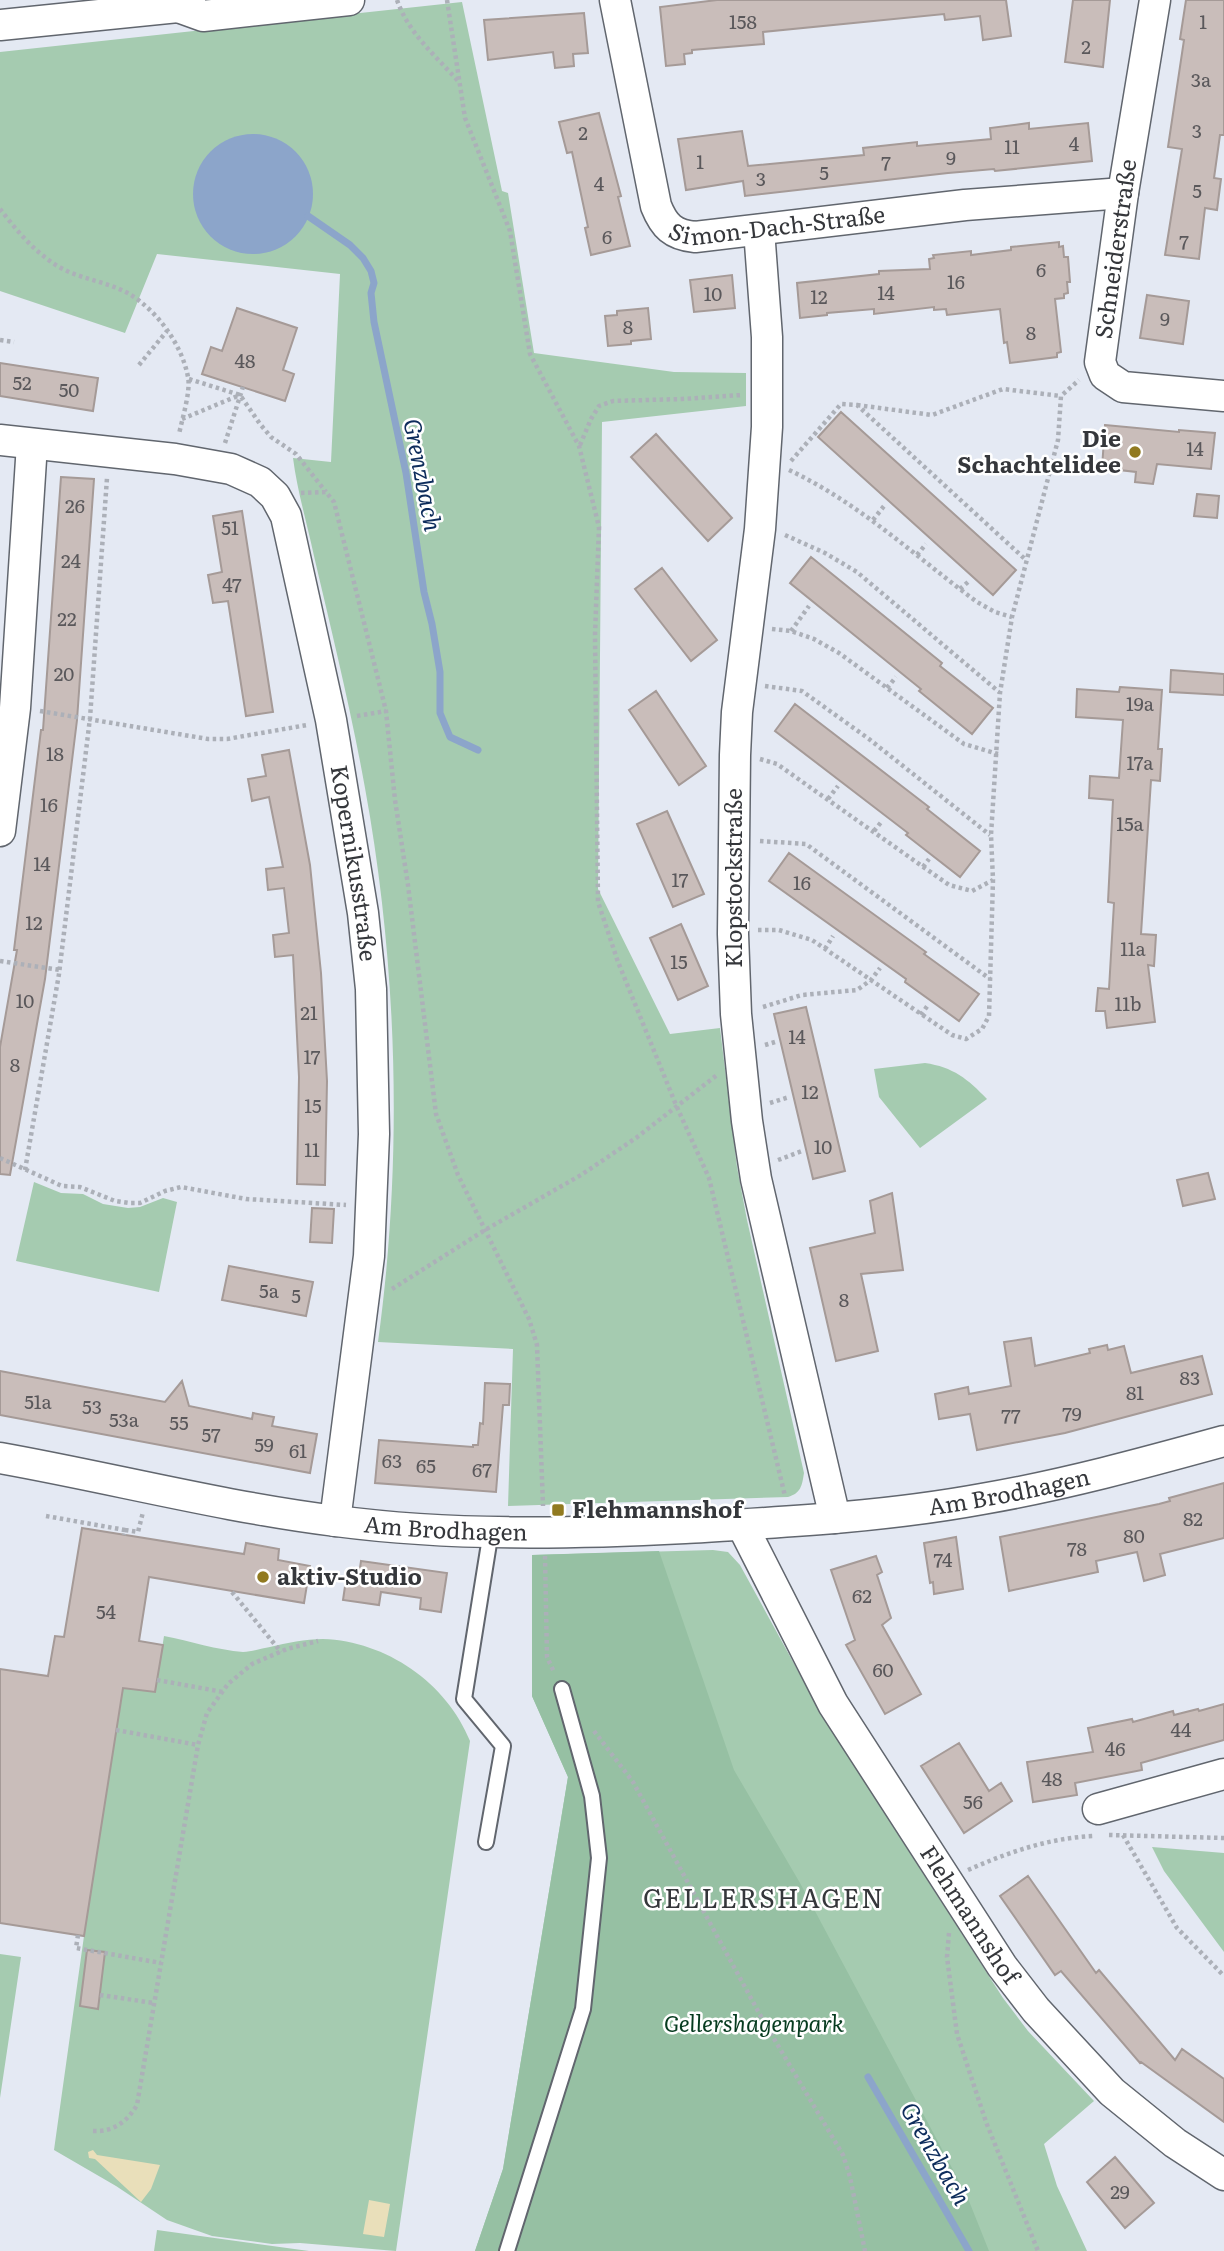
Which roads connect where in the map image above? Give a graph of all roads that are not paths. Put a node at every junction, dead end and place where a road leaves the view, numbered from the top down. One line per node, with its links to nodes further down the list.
1 (349, 0): 4 (street)
2 (615, 0): 7 (street, Simon-Dach-Straße)
3 (1154, 0): 6 (street, Schneiderstraße)
4 (182, 2): 5 (street)
5 (0, 25)
6 (1123, 193): 7 (street, Simon-Dach-Straße); 8 (street, Schneiderstraße)
7 (759, 230): 14 (street, Klopstockstraße)
8 (1224, 396)
9 (0, 440): 10 (street, Kopernikusstraße)
10 (32, 444): 11 (street); 15 (street, Kopernikusstraße)
11 (0, 831)
12 (1224, 1441): 14 (street, Am Brodhagen)
13 (0, 1458): 15 (street, Am Brodhagen)
14 (835, 1518): 16 (street, Am Brodhagen)
15 (335, 1521): 17 (street, Am Brodhagen)
16 (742, 1524): 17 (street, Am Brodhagen); 22 (street, Flehmannshof)
17 (491, 1531): 21 (lane)
18 (562, 1689): 23 (lane)
19 (1224, 1774): 20 (street)
20 (1098, 1809)
21 (486, 1842)
22 (1224, 2175)
23 (507, 2251)

